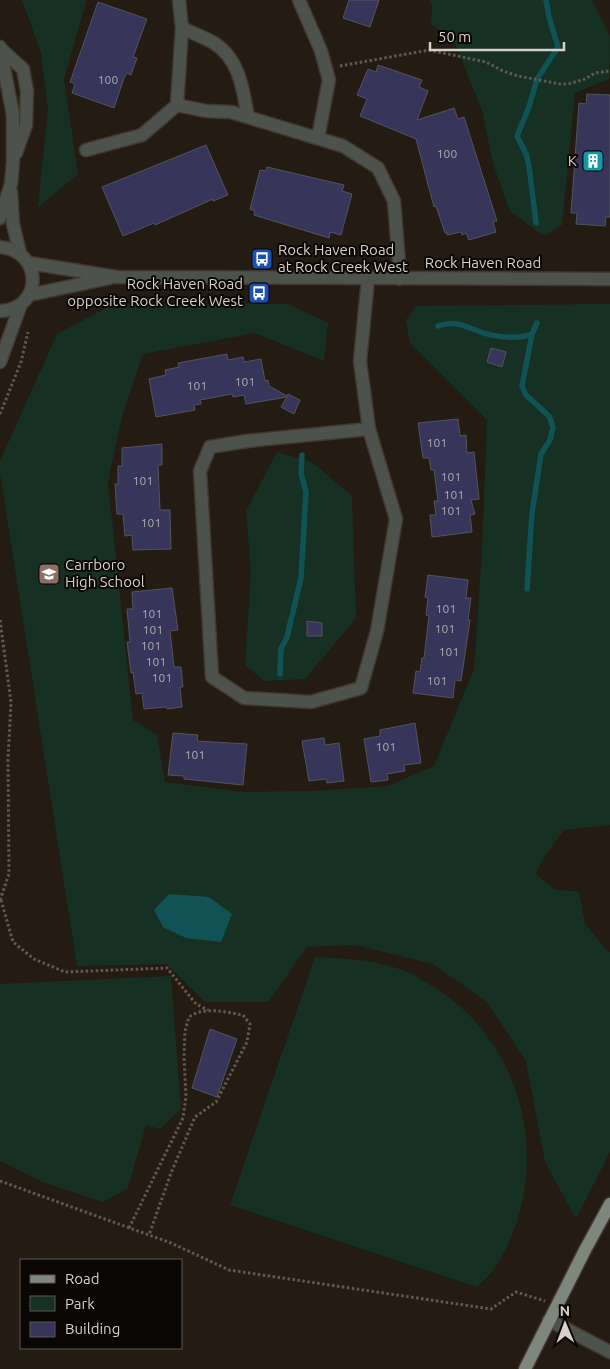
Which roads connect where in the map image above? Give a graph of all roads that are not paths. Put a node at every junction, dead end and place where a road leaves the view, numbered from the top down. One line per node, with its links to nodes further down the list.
1 (179, 0): 3 (street)
2 (300, 0): 7 (street)
3 (182, 28): 5 (street); 6 (street)
4 (1, 48): 9 (street); 9 (street)
5 (177, 105): 6 (street); 8 (street)
6 (248, 117): 7 (street)
7 (318, 138): 16 (street)
8 (86, 150)
9 (13, 162): 10 (street)
10 (11, 184): 11 (street); 13 (street)
11 (0, 218)
12 (0, 247): 13 (street, Rock Haven Road)
13 (24, 258): 14 (street, Rock Haven Road); 18 (street)
14 (117, 277): 15 (street, Rock Haven Road); 18 (street, Rock Haven Road)
15 (368, 279): 16 (street, Rock Haven Road); 21 (street)
16 (399, 279): 17 (street, Rock Haven Road)
17 (610, 279)
18 (25, 300): 19 (street, Rock Haven Road); 20 (street)
19 (0, 311)
20 (0, 362)
21 (369, 429): 21 (street)
22 (610, 1204): 23 (main road)
23 (550, 1320): 24 (street); 25 (main road)
24 (610, 1352)
25 (525, 1369)

